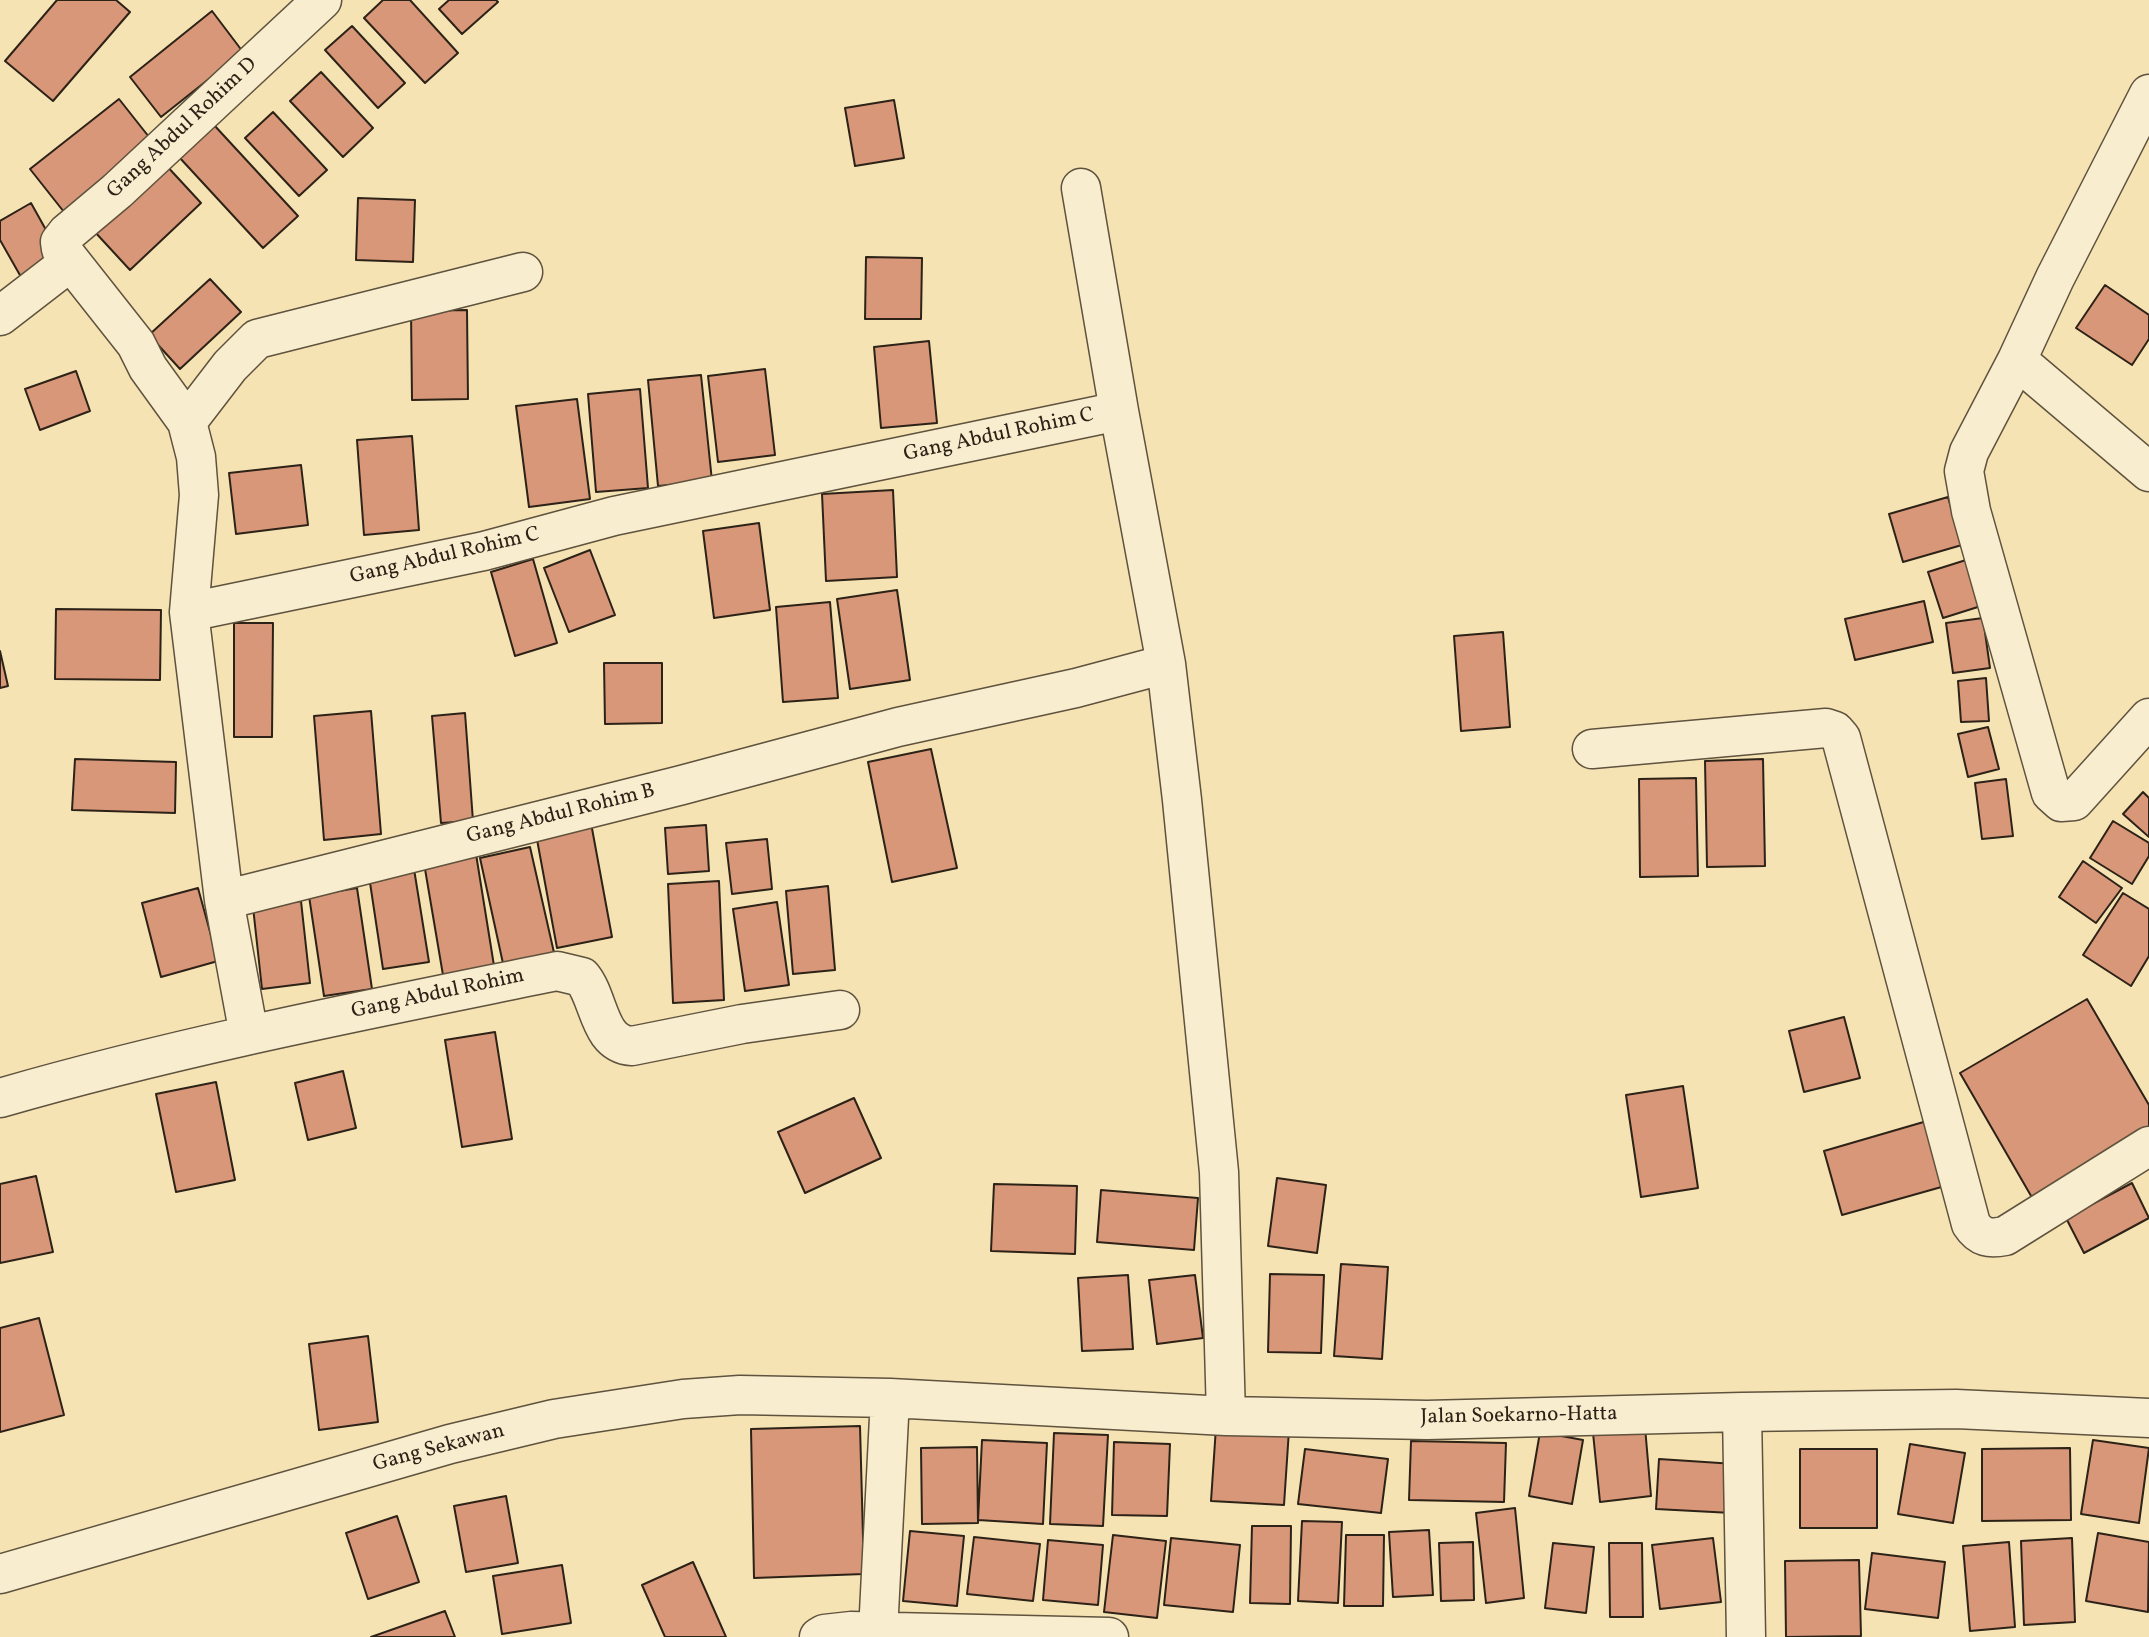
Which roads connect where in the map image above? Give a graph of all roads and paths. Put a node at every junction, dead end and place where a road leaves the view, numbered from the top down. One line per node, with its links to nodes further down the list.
1 (322, 0): 4 (street, Gang Abdul Rohim D)
2 (2149, 94): 7 (street)
3 (1081, 188): 8 (street)
4 (70, 262): 6 (street); 9 (street)
5 (523, 272): 9 (street)
6 (0, 316)
7 (2017, 360): 10 (street); 13 (street)
8 (1119, 411): 11 (street, Gang Abdul Rohim C); 12 (street)
9 (187, 422): 11 (street)
10 (2149, 472)
11 (189, 612): 15 (street)
12 (1166, 664): 15 (street, Gang Abdul Rohim B); 22 (street)
13 (2149, 718)
14 (1592, 749): 19 (street)
15 (224, 900): 17 (street)
16 (840, 1010): 17 (street, Gang Abdul Rohim)
17 (249, 1035): 18 (street, Gang Abdul Rohim)
18 (0, 1098)
19 (2149, 1146)
20 (890, 1398): 22 (street, Jalan Soekarno-Hatta); 24 (street, Gang Sekawan); 25 (street)
21 (1742, 1412): 22 (street, Jalan Soekarno-Hatta); 23 (street, Jalan Soekarno-Hatta); 28 (street)
22 (1226, 1416)
23 (2149, 1418)
24 (0, 1574)
25 (878, 1632): 26 (street); 27 (street)
26 (819, 1637)
27 (1108, 1637)
28 (1746, 1637)

